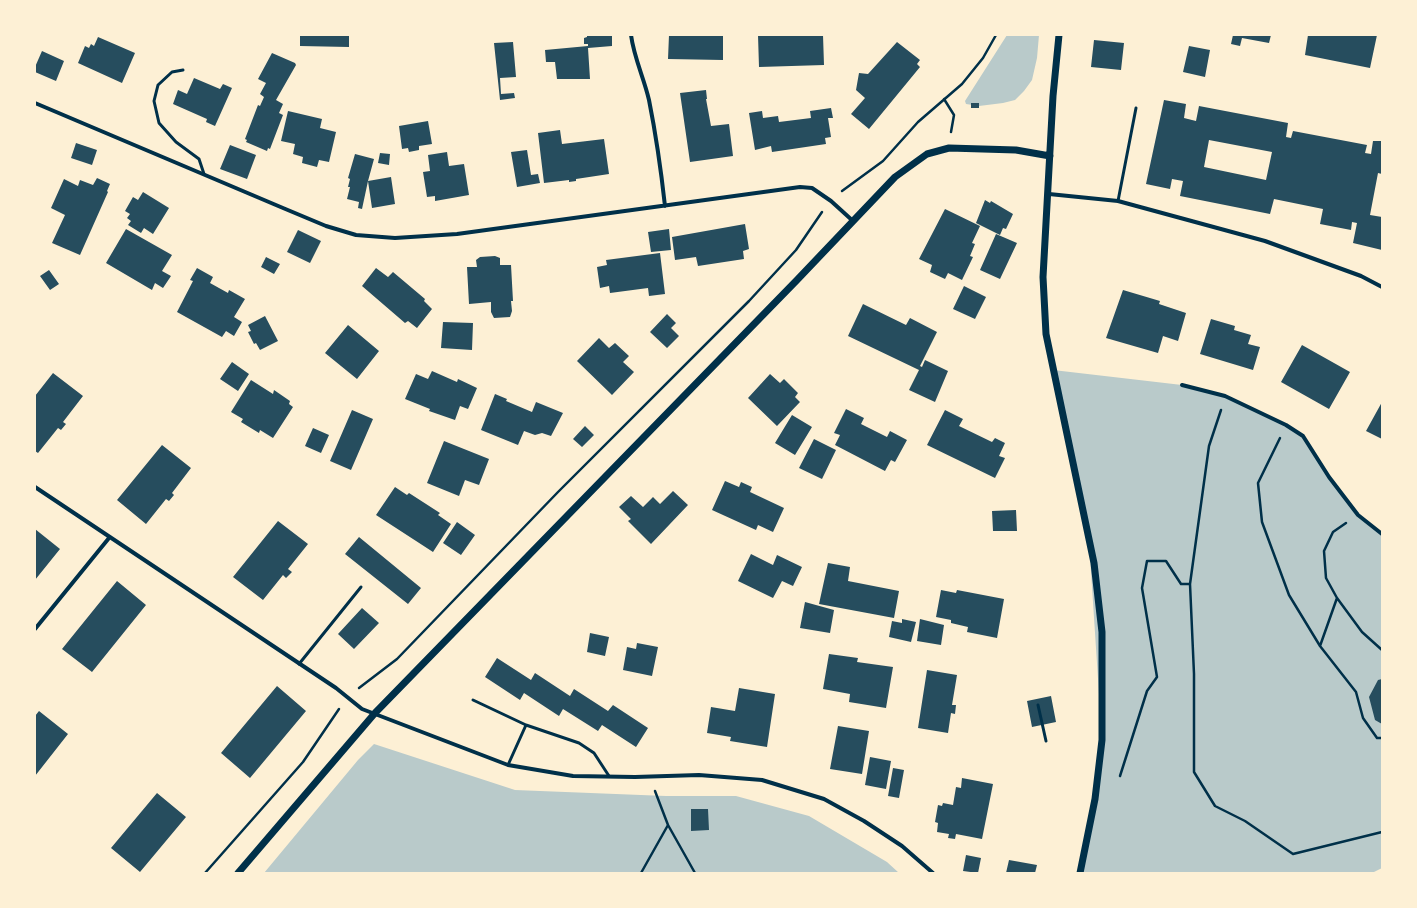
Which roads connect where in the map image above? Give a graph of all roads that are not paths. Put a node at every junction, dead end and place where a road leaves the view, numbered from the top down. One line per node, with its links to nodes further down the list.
1 (631, 35): 10 (street)
2 (1059, 35): 6 (street)
3 (183, 70): 7 (lane)
4 (35, 103): 7 (street)
5 (1136, 108): 9 (lane)
6 (1050, 156): 8 (street); 11 (street)
7 (204, 174): 10 (street)
8 (1048, 194): 9 (street); 29 (street)
9 (1118, 201): 12 (street)
10 (665, 206): 11 (street)
11 (853, 221): 22 (street)
12 (1382, 287)
13 (1182, 385): 15 (street)
14 (35, 487): 16 (street)
15 (1382, 534)
16 (109, 538): 18 (street); 19 (street)
17 (361, 587): 19 (lane)
18 (35, 629)
19 (299, 664): 22 (street)
20 (474, 700): 23 (lane)
21 (1038, 705): 24 (lane)
22 (376, 713): 25 (street); 27 (street)
23 (526, 725): 25 (lane); 26 (lane)
24 (1046, 741)
25 (508, 765): 26 (street)
26 (609, 776): 28 (street)
27 (238, 873)
28 (933, 873)
29 (1080, 873)

